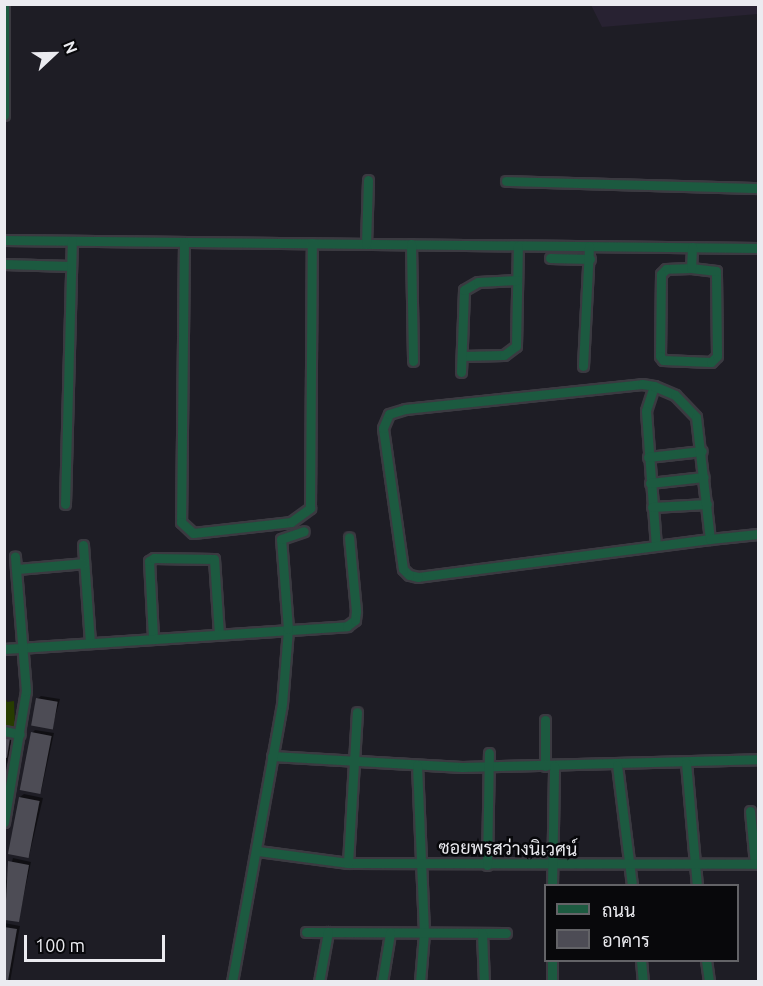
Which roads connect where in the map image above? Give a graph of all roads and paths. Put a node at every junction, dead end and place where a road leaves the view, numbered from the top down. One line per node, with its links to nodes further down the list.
1 (4, 6): 2 (street)
2 (4, 115)
3 (369, 180): 10 (street)
4 (506, 181): 5 (street)
5 (759, 188)
6 (4, 240): 7 (street)
7 (72, 241): 8 (street); 19 (street)
8 (184, 242): 9 (street); 9 (street)
9 (312, 243): 10 (street)
10 (366, 244): 11 (street)
11 (411, 244): 12 (street); 23 (street)
12 (518, 246): 13 (street); 21 (street)
13 (589, 246): 14 (street); 17 (street)
14 (692, 247): 15 (street); 20 (street)
15 (759, 248)
16 (550, 258): 17 (street)
17 (590, 259): 24 (street)
18 (4, 264): 19 (street)
19 (71, 266): 31 (street)
20 (692, 268): 20 (street)
21 (518, 280): 22 (street); 22 (street)
22 (462, 356): 25 (street)
23 (413, 361)
24 (583, 366)
25 (461, 372)
26 (654, 387): 27 (street); 28 (street); 39 (street)
27 (702, 450): 28 (street); 29 (street)
28 (648, 457): 30 (street)
29 (705, 477): 30 (street); 32 (street)
30 (650, 483): 33 (street)
31 (66, 504)
32 (707, 504): 33 (street); 37 (street)
33 (651, 507): 39 (street)
34 (304, 531): 43 (street)
35 (759, 534): 37 (street)
36 (349, 537): 43 (street)
37 (710, 539): 39 (street)
38 (83, 545): 41 (street)
39 (656, 546)
40 (15, 556): 42 (street)
41 (84, 563): 42 (street); 46 (street)
42 (16, 569): 47 (street)
43 (288, 629): 44 (street); 54 (street)
44 (219, 634): 45 (street); 45 (street)
45 (153, 638): 46 (street)
46 (90, 642): 47 (street)
47 (23, 647): 48 (street); 52 (street)
48 (4, 648)
49 (357, 712): 56 (street)
50 (545, 720): 60 (street)
51 (4, 731): 52 (street)
52 (20, 734): 62 (street)
53 (489, 753): 61 (street)
54 (272, 756): 56 (street); 65 (street)
55 (759, 759): 57 (street)
56 (354, 761): 58 (street); 66 (street)
57 (686, 763): 59 (street); 72 (street)
58 (417, 765): 61 (street); 67 (street)
59 (617, 765): 60 (street); 71 (street)
60 (549, 766): 61 (street); 70 (street)
61 (488, 767): 69 (street)
62 (7, 788): 64 (street)
63 (750, 811): 68 (street)
64 (4, 822)
65 (258, 851): 66 (street, ซอยพรสว่างนิเวศน์); 85 (street)
66 (348, 863): 67 (street, ซอยพรสว่างนิเวศน์)
67 (420, 864): 69 (street, ซอยพรสว่างนิเวศน์); 79 (street)
68 (757, 864): 72 (street, ซอยพรสว่างนิเวศน์)
69 (487, 865): 70 (street, ซอยพรสว่างนิเวศน์)
70 (552, 866): 71 (street, ซอยพรสว่างนิเวศน์); 73 (street)
71 (630, 866): 72 (street, ซอยพรสว่างนิเวศน์); 74 (street)
72 (695, 867): 75 (street)
73 (552, 884)
74 (632, 884)
75 (697, 884)
76 (306, 932): 77 (street)
77 (328, 932): 78 (street); 86 (street)
78 (390, 933): 79 (street); 87 (street)
79 (423, 933): 80 (street); 88 (street)
80 (482, 933): 81 (street); 89 (street)
81 (506, 933)
82 (552, 962): 90 (street)
83 (641, 962): 91 (street)
84 (706, 962): 92 (street)
85 (232, 981)
86 (319, 981)
87 (382, 981)
88 (420, 981)
89 (484, 981)
90 (552, 981)
91 (643, 981)
92 (709, 981)

